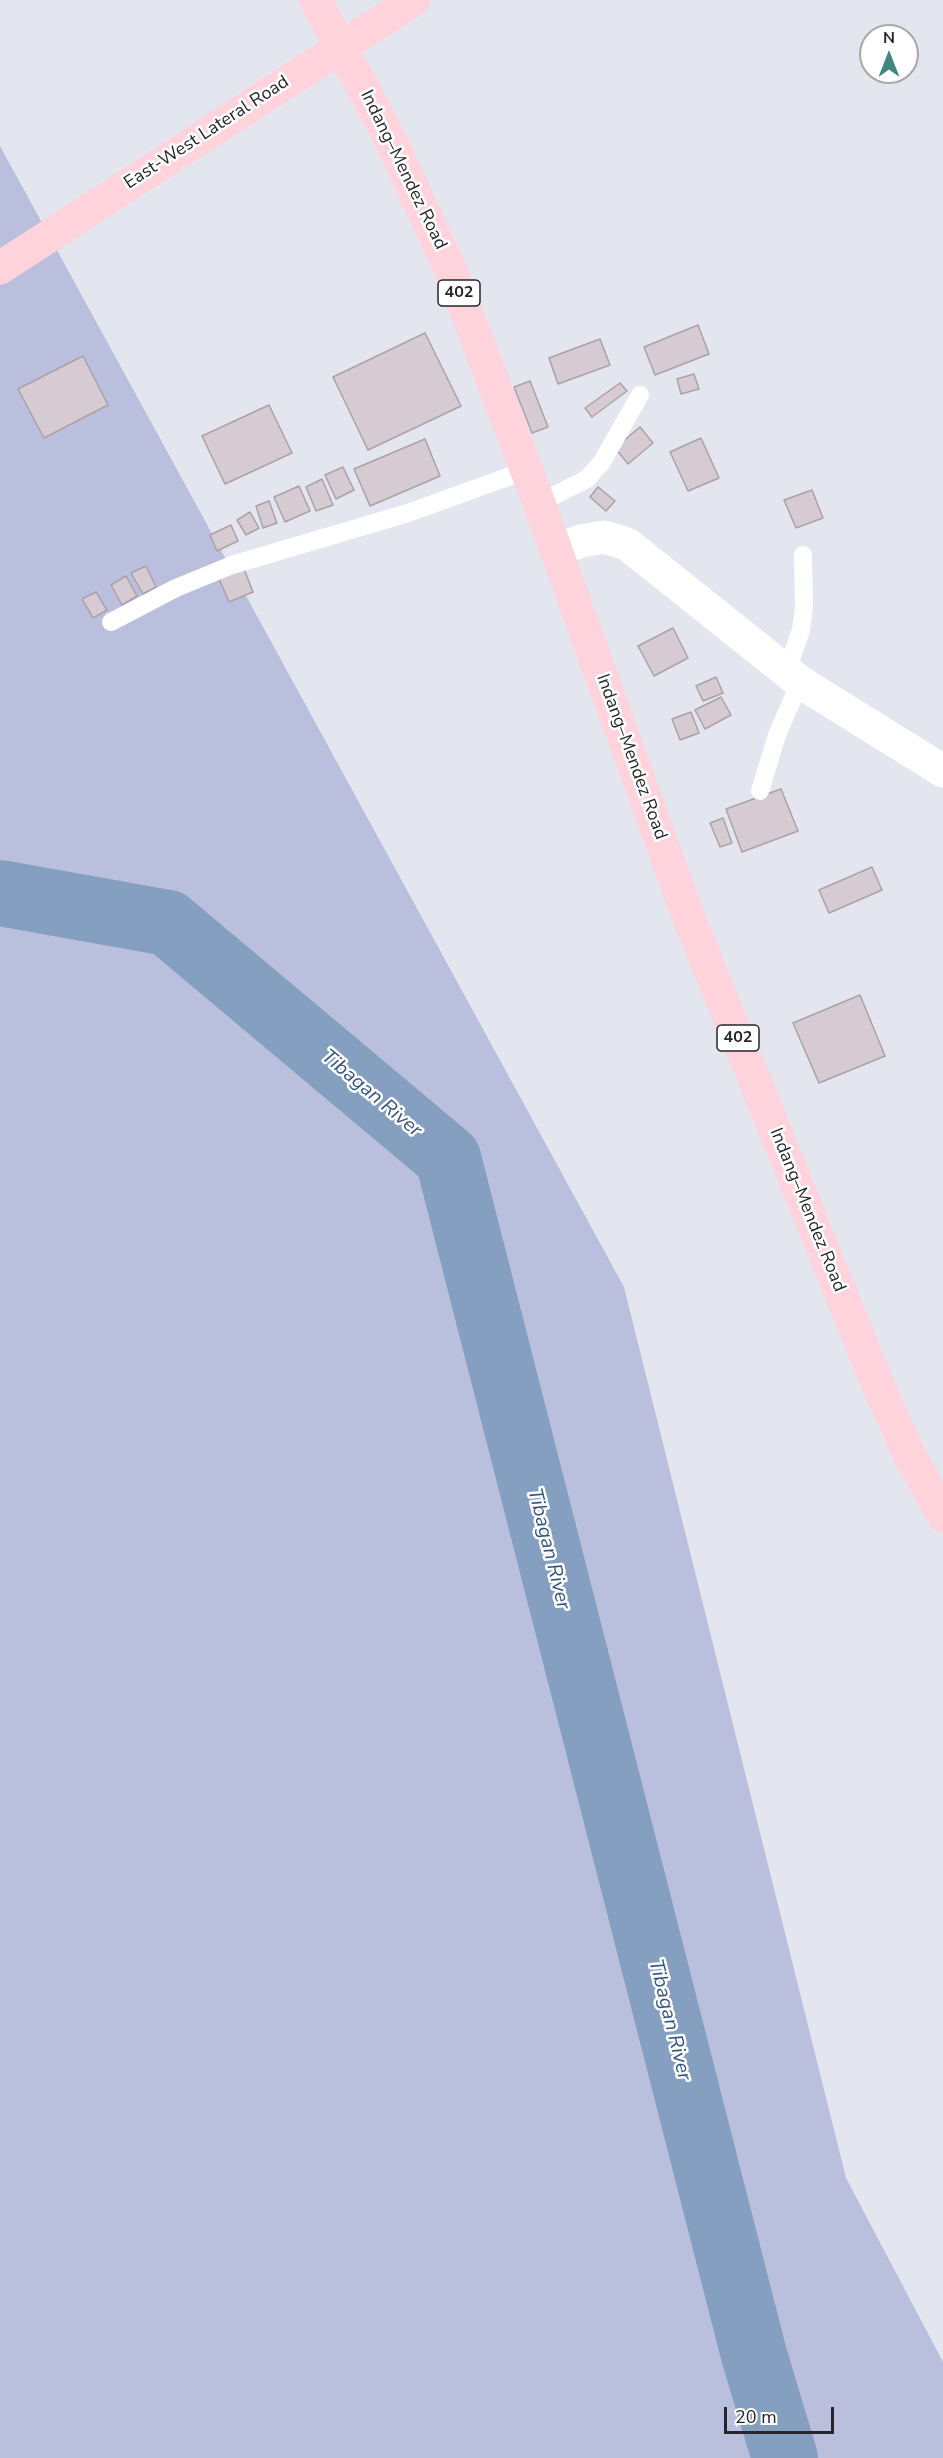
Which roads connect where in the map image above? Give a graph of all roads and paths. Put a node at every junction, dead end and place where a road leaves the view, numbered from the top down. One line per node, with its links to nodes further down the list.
1 (316, 0): 3 (main road, Indang–Mendez Road / 402)
2 (414, 0): 3 (main road, East-West Lateral Road)
3 (341, 45): 4 (main road, East-West Lateral Road); 6 (main road, Indang–Mendez Road / 402)
4 (0, 268)
5 (640, 395): 7 (lane)
6 (526, 470): 7 (main road, Indang–Mendez Road / 402); 10 (lane)
7 (539, 503): 8 (main road, Indang–Mendez Road / 402)
8 (556, 550): 11 (street); 14 (main road, Indang–Mendez Road / 402)
9 (803, 555): 11 (lane)
10 (111, 622)
11 (794, 677): 12 (street); 13 (lane)
12 (943, 771)
13 (760, 791)
14 (943, 1516)

